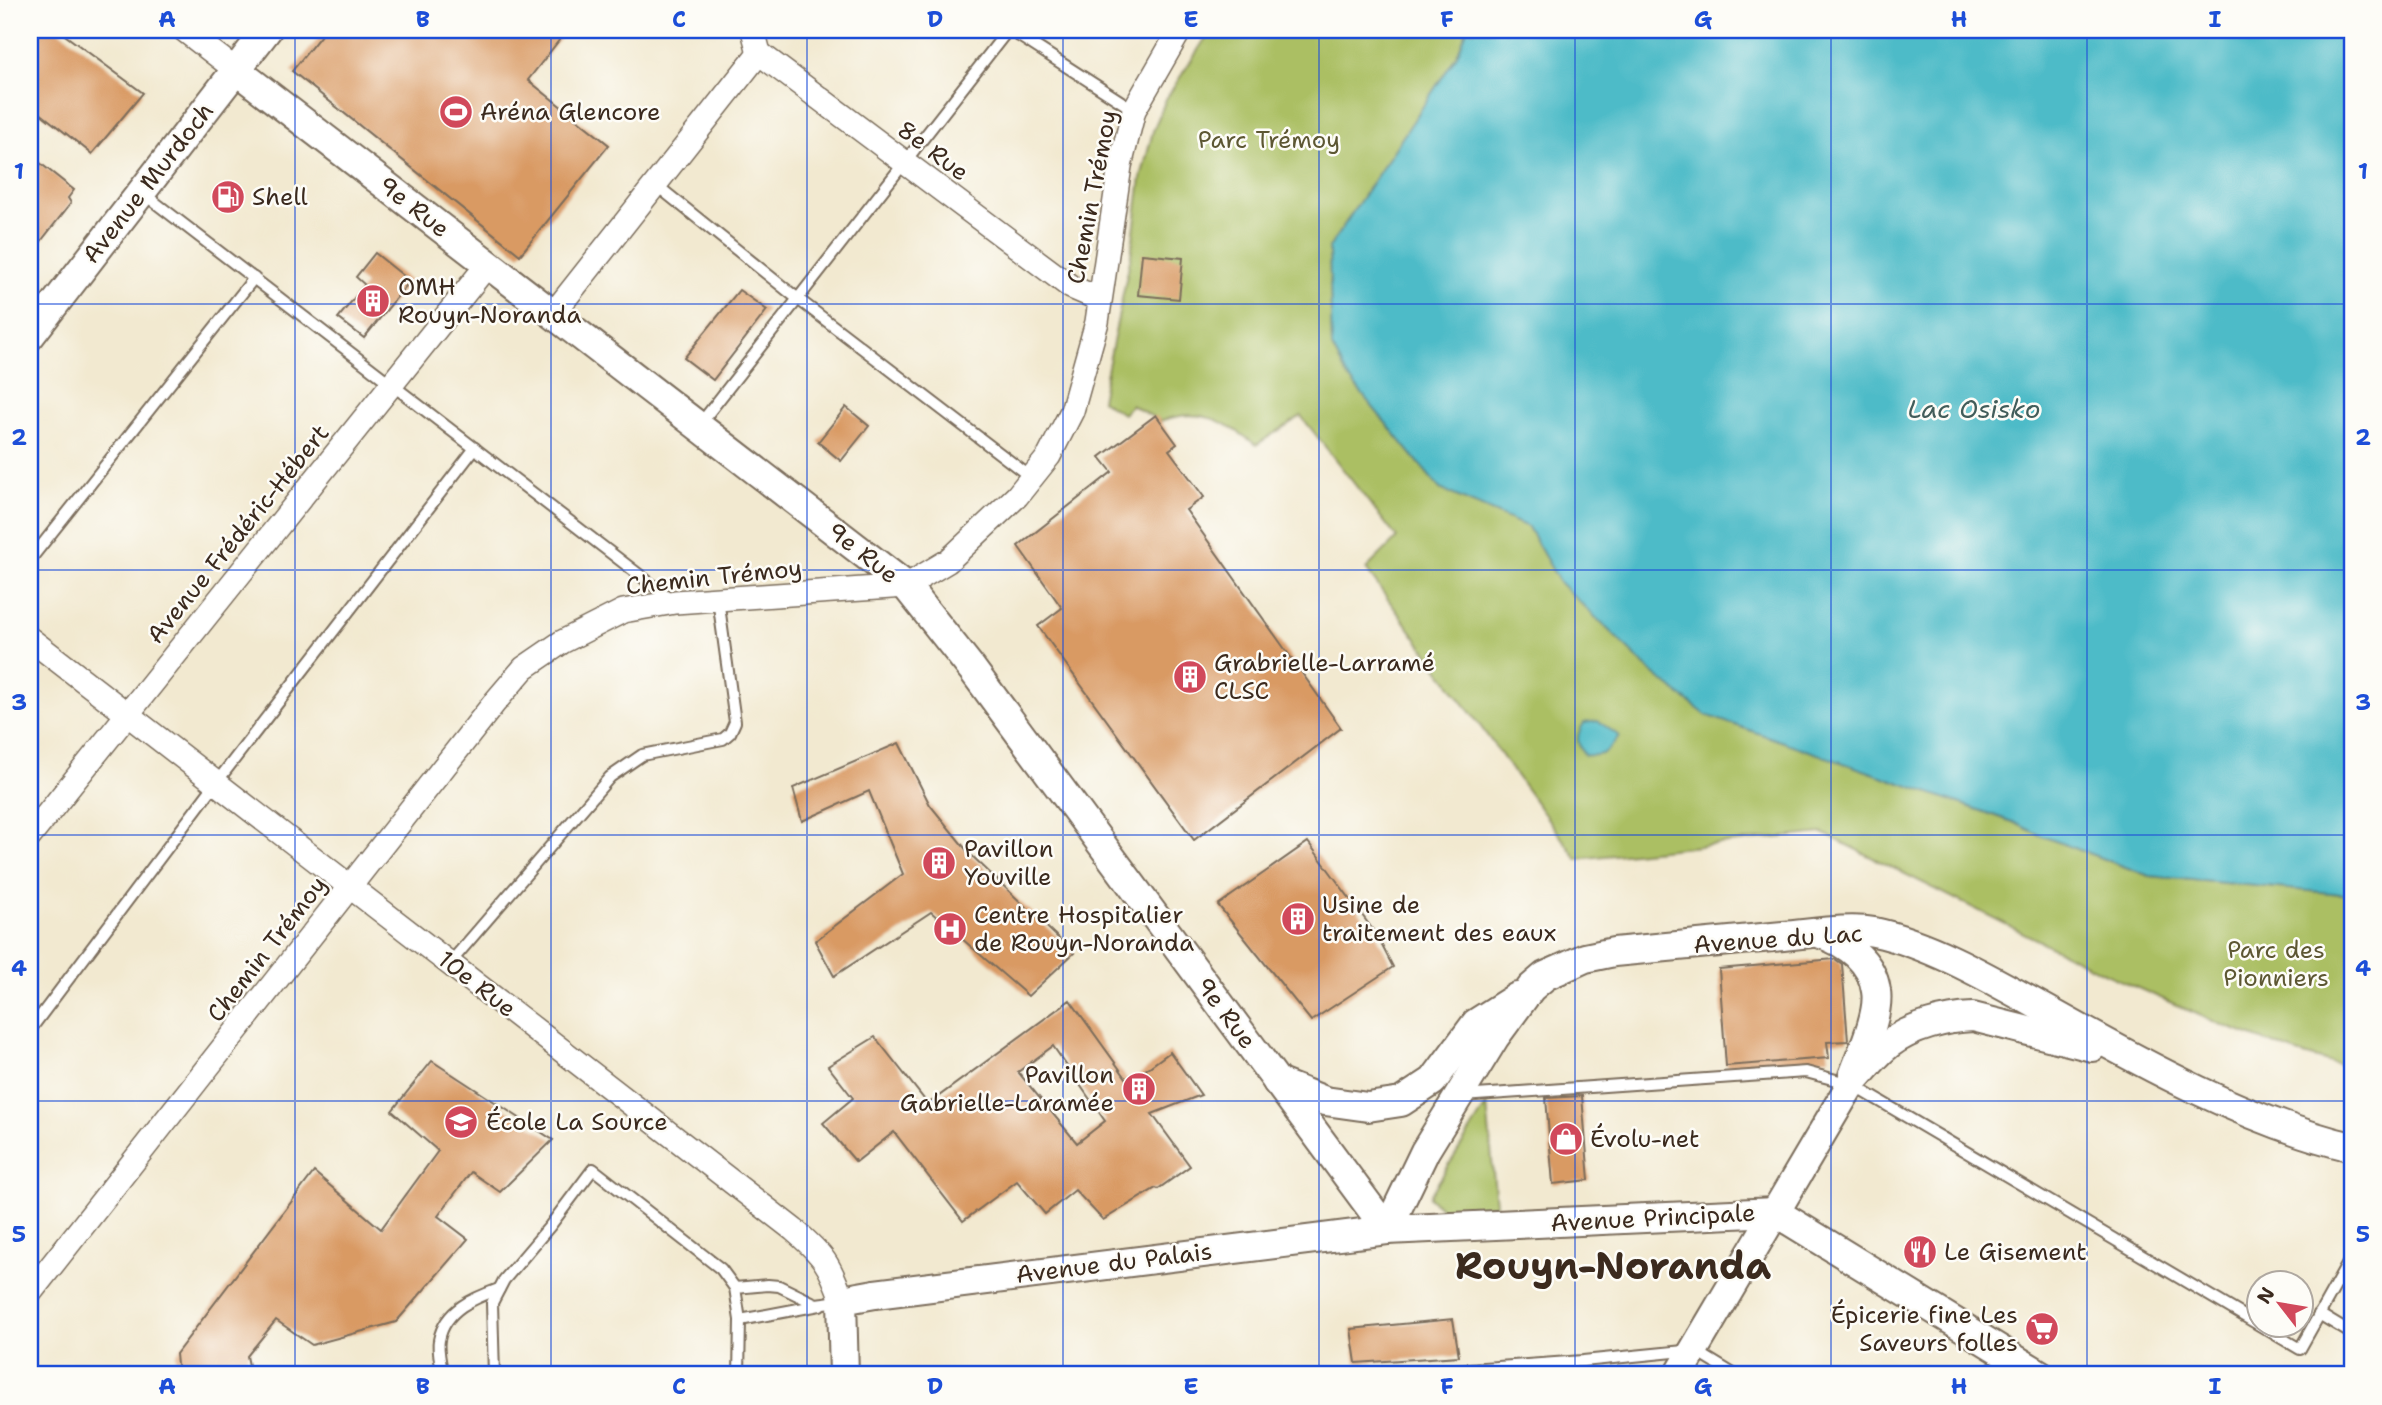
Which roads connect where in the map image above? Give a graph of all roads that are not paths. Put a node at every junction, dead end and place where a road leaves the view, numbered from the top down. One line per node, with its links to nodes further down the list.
1 (184, 30): 7 (street, 9e Rue)
2 (267, 30): 7 (street, Avenue Murdoch)
3 (753, 30): 6 (street)
4 (1009, 30): 8 (lane); 9 (lane)
5 (1180, 30): 8 (street, Chemin Trémoy)
6 (759, 53): 9 (street, 8e Rue); 10 (street)
7 (236, 70): 11 (street, Avenue Murdoch); 12 (street, 9e Rue)
8 (1134, 110): 15 (street, Chemin Trémoy)
9 (904, 162): 14 (lane); 15 (street, 8e Rue)
10 (655, 184): 14 (lane); 16 (street)
11 (141, 192): 13 (lane); 17 (street, Avenue Murdoch)
12 (488, 264): 16 (street, 9e Rue); 18 (street, Avenue Frédéric-Hébert)
13 (254, 278): 18 (lane); 22 (lane)
14 (798, 299): 19 (lane); 21 (lane)
15 (1099, 299): 21 (street, Chemin Trémoy)
16 (553, 314): 19 (street, 9e Rue)
17 (30, 336)
18 (391, 384): 20 (lane); 27 (street, Avenue Frédéric-Hébert)
19 (698, 426): 23 (street, 9e Rue)
20 (475, 448): 25 (lane); 28 (lane)
21 (1033, 479): 23 (street, Chemin Trémoy)
22 (30, 560)
23 (906, 586): 24 (street, Chemin Trémoy); 36 (street, 9e Rue)
24 (718, 599): 25 (street, Chemin Trémoy); 32 (lane)
25 (674, 602): 30 (street, Chemin Trémoy)
26 (30, 639): 27 (street, 10e Rue)
27 (127, 714): 28 (street, 10e Rue); 29 (street, Avenue Frédéric-Hébert)
28 (216, 783): 30 (street, 10e Rue); 34 (lane)
29 (30, 836)
30 (350, 886): 32 (street, 10e Rue); 45 (street, Chemin Trémoy)
31 (1818, 933): 33 (street, Avenue du Lac); 35 (street, Avenue du Lac); 37 (street)
32 (450, 963): 46 (street, 10e Rue)
33 (1531, 988): 36 (street); 38 (street, Avenue du Lac)
34 (30, 1030)
35 (2126, 1054): 37 (street); 39 (street, Avenue du Lac)
36 (1278, 1082): 41 (street, 9e Rue)
37 (1851, 1084): 38 (lane); 40 (street); 47 (lane)
38 (1460, 1096): 41 (street, Avenue du Lac)
39 (2352, 1147)
40 (1775, 1212): 41 (street, Avenue Principale); 50 (street); 58 (street, Avenue Principale)
41 (1387, 1230): 46 (street, Avenue du Palais)
42 (2352, 1256): 47 (lane)
43 (736, 1288): 44 (lane); 46 (lane); 48 (lane)
44 (499, 1289): 51 (lane); 52 (lane)
45 (30, 1293)
46 (842, 1300): 48 (lane); 54 (street, 10e Rue)
47 (2319, 1314): 49 (lane)
48 (740, 1320): 53 (lane)
49 (2352, 1334)
50 (1694, 1350): 55 (lane); 56 (street); 57 (lane)
51 (445, 1375)
52 (494, 1375)
53 (739, 1375)
54 (844, 1375)
55 (1381, 1375)
56 (1679, 1375)
57 (1735, 1375)
58 (2041, 1375)

